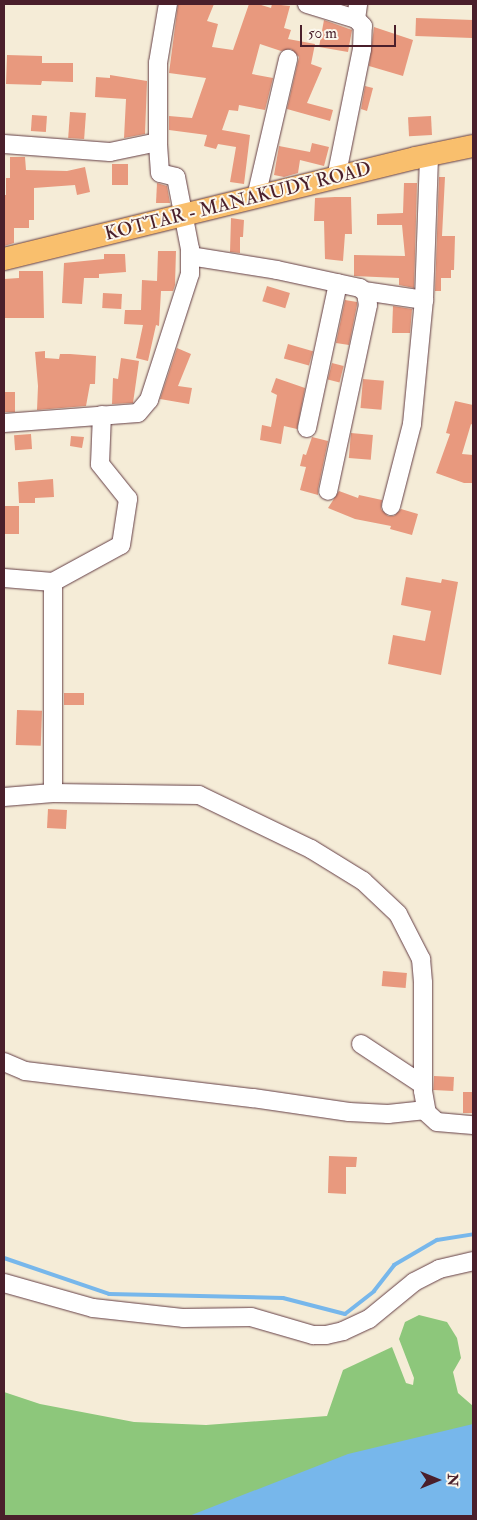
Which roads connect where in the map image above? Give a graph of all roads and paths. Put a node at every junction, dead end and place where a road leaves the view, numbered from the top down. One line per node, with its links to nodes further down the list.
1 (168, 4): 5 (street)
2 (307, 4): 3 (street)
3 (357, 12): 9 (street)
4 (288, 59): 10 (street)
5 (158, 142): 6 (street); 11 (street)
6 (4, 144)
7 (473, 146): 8 (main road, KOTTAR - MANAKUDY ROAD)
8 (430, 155): 9 (main road, KOTTAR - MANAKUDY ROAD); 16 (street)
9 (336, 178): 10 (main road, KOTTAR - MANAKUDY ROAD)
10 (256, 197): 11 (main road, KOTTAR - MANAKUDY ROAD)
11 (184, 215): 12 (street); 13 (main road, KOTTAR - MANAKUDY ROAD)
12 (190, 256): 14 (street); 17 (street)
13 (4, 259)
14 (338, 283): 15 (street); 19 (street)
15 (364, 291): 16 (street); 20 (street)
16 (424, 300): 21 (street)
17 (102, 415): 18 (street); 23 (street)
18 (4, 423)
19 (307, 428)
20 (328, 491)
21 (391, 506)
22 (4, 578): 23 (street)
23 (53, 582): 24 (street)
24 (52, 793): 25 (street); 28 (street)
25 (4, 797)
26 (361, 1044): 28 (street)
27 (4, 1062): 29 (street)
28 (423, 1085): 29 (street)
29 (426, 1110): 30 (street)
30 (473, 1125)
31 (473, 1261): 32 (street)
32 (4, 1283)

